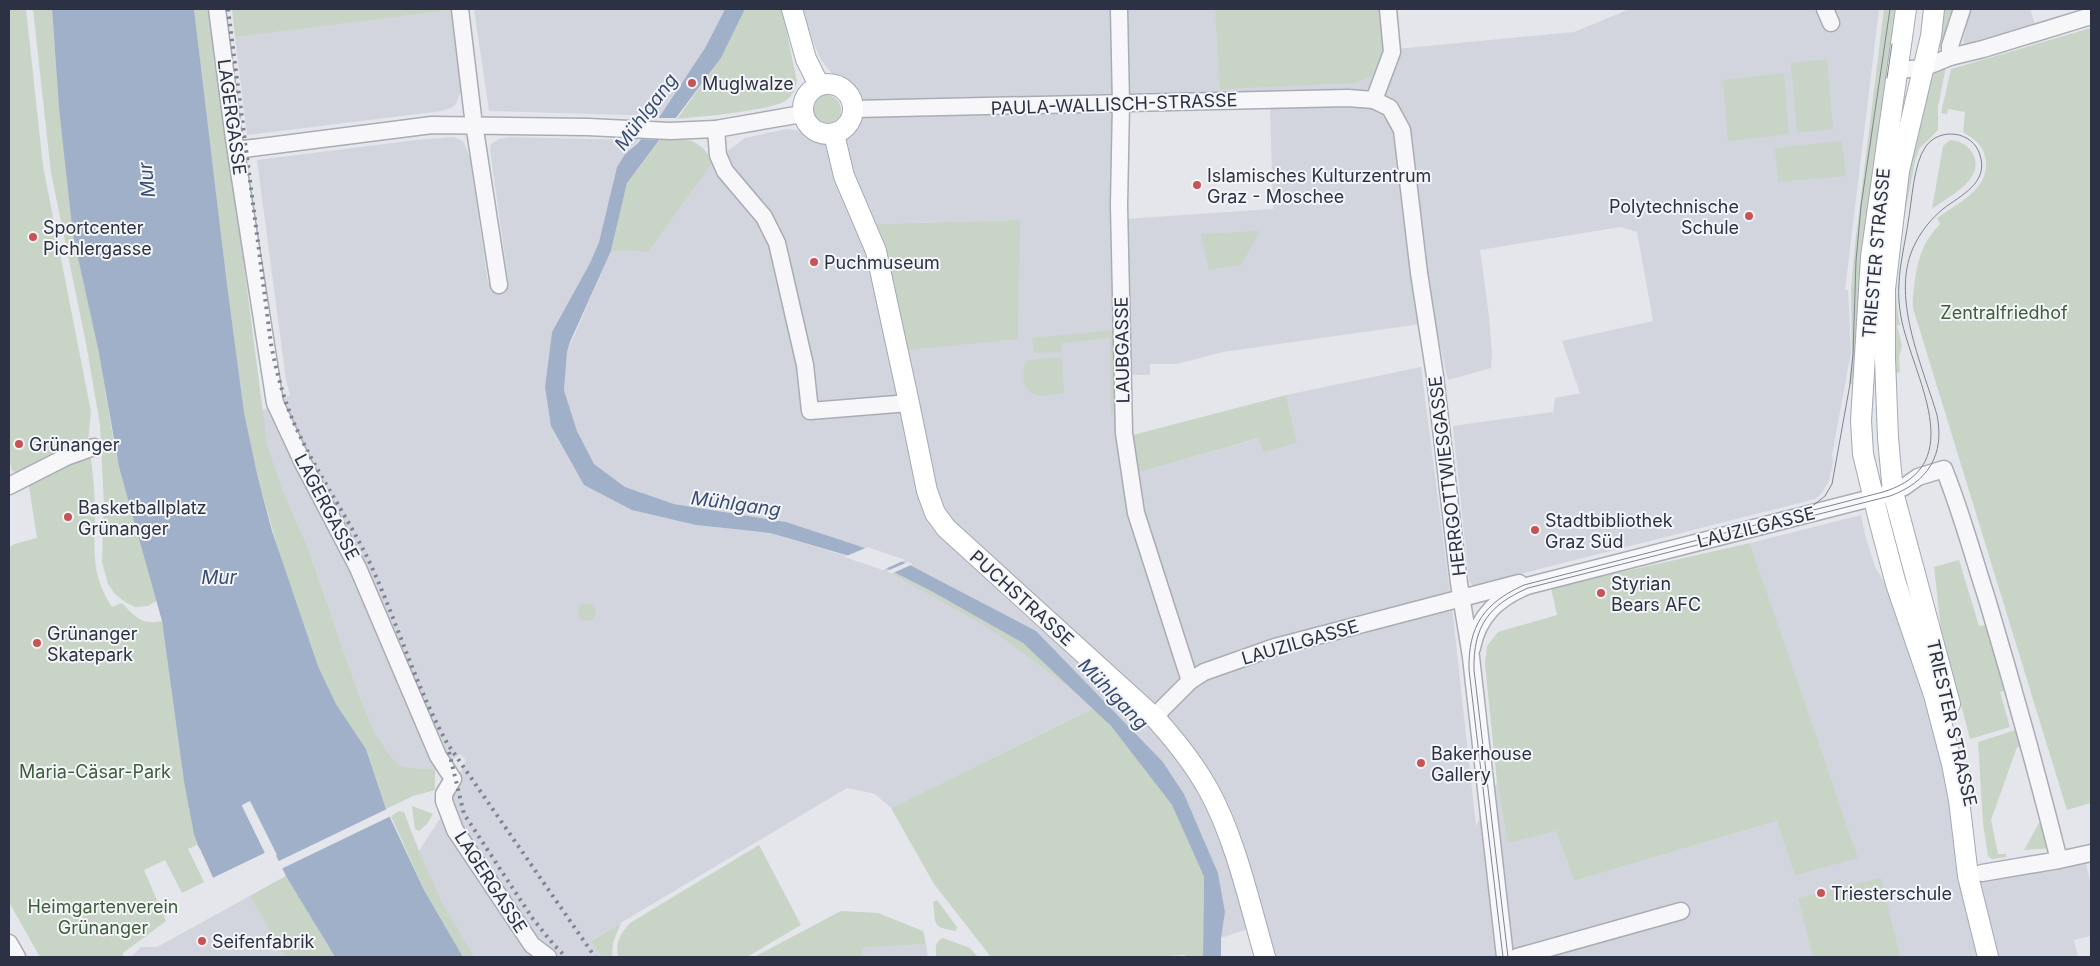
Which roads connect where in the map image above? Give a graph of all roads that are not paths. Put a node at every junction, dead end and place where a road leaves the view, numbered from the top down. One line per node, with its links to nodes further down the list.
1 (217, 9): 21 (street, LAGERGASSE)
2 (460, 9): 18 (street)
3 (792, 9): 13 (main road)
4 (1119, 9): 15 (street, LAUBGASSE)
5 (1388, 9): 14 (street)
6 (1906, 9): 12 (main road, TRIESTER STRASSE)
7 (1934, 9): 11 (main road, TRIESTER STRASSE)
8 (1962, 9): 10 (street)
9 (2091, 16): 10 (street)
10 (1950, 57): 11 (street)
11 (1923, 68): 12 (street); 26 (main road, TRIESTER STRASSE)
12 (1898, 70): 27 (main road, TRIESTER STRASSE)
13 (819, 85): 16 (main road); 17 (main road)
14 (1374, 100): 15 (street, PAULA-WALLISCH-STRASSE); 29 (street, HERRGOTTWIESGASSE)
15 (1121, 104): 16 (street, PAULA-WALLISCH-STRASSE); 32 (street, LAUBGASSE)
16 (854, 109): 20 (main road)
17 (802, 114): 19 (street); 20 (main road)
18 (476, 124): 19 (street); 21 (street); 22 (street)
19 (716, 129): 23 (street)
20 (834, 134): 23 (main road, PUCHSTRASSE)
21 (236, 150): 40 (street, LAGERGASSE)
22 (500, 285)
23 (910, 403): 33 (main road, PUCHSTRASSE)
24 (94, 447): 25 (street)
25 (9, 486)
26 (1893, 492): 27 (street); 35 (street); 36 (main road, TRIESTER STRASSE)
27 (1873, 497): 28 (street, LAUZILGASSE); 44 (main road, TRIESTER STRASSE)
28 (1552, 578): 29 (street, LAUZILGASSE); 30 (street, LAUZILGASSE)
29 (1462, 599): 30 (street); 31 (street, HERRGOTTWIESGASSE); 32 (street, LAUZILGASSE)
30 (1483, 618): 31 (street, LAUZILGASSE)
31 (1471, 658): 42 (street, HERRGOTTWIESGASSE)
32 (1190, 681): 33 (street, LAUZILGASSE)
33 (1156, 718): 41 (main road, PUCHSTRASSE)
34 (2091, 853): 35 (street)
35 (2059, 860): 36 (street)
36 (1982, 873): 45 (main road, TRIESTER STRASSE)
37 (1681, 911): 43 (street)
38 (9, 943): 39 (street)
39 (17, 957)
40 (548, 957)
41 (1265, 957)
42 (1505, 957)
43 (1517, 957)
44 (1988, 957)
45 (2002, 957)

